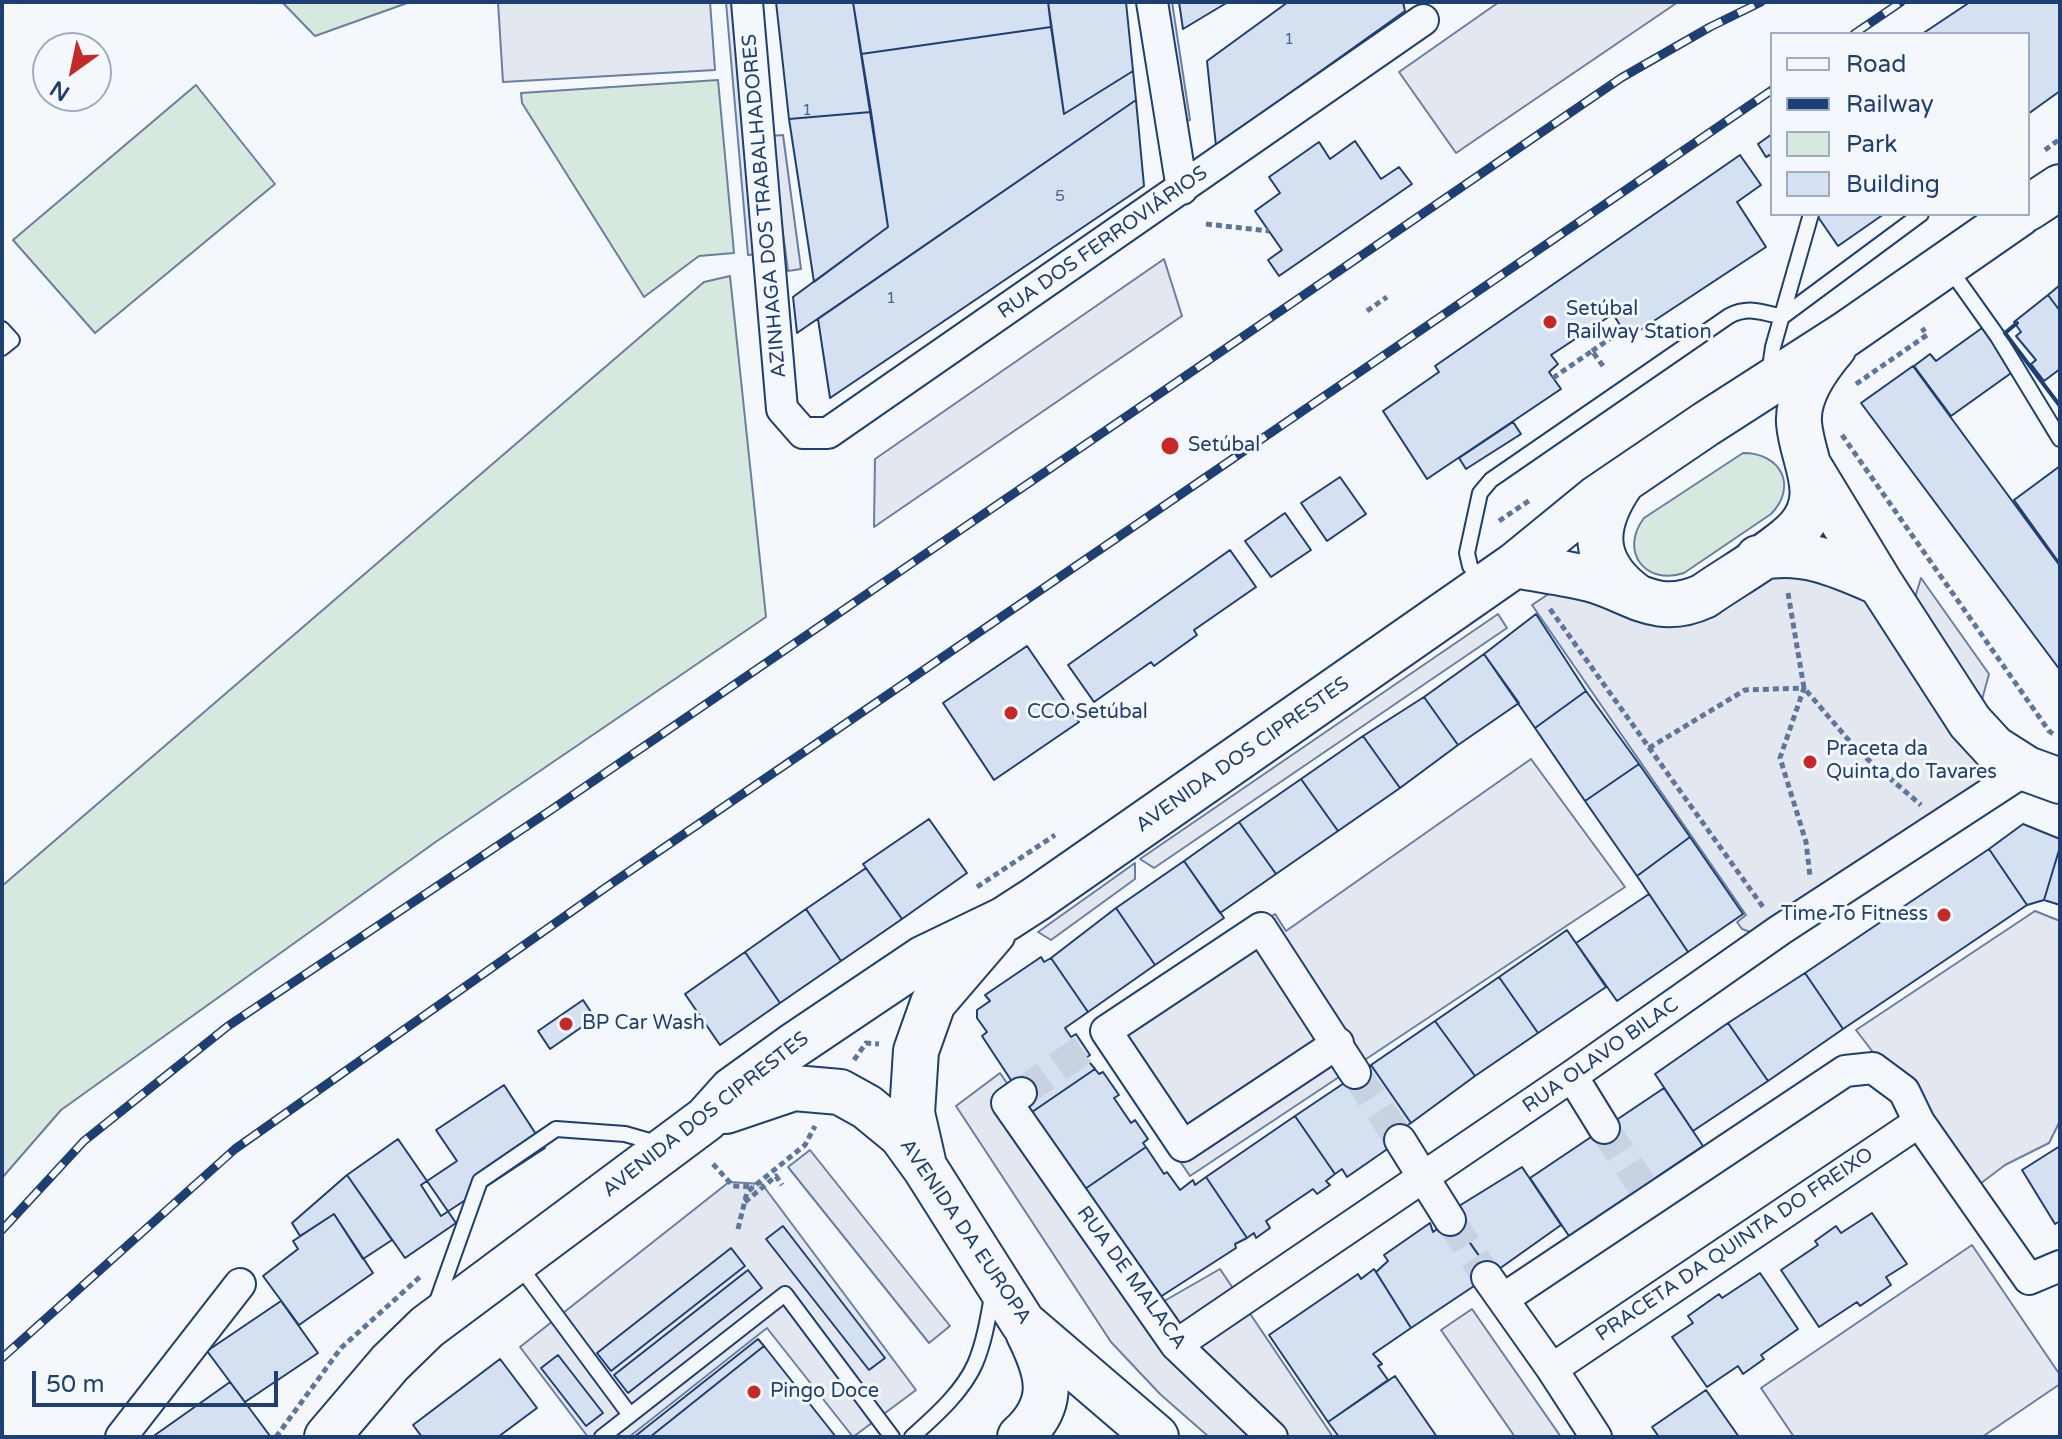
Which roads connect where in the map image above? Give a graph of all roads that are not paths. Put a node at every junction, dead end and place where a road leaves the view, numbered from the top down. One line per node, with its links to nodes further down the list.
1 (747, 2): 16 (street, AZINHAGA DOS TRABALHADORES)
2 (1152, 2): 5 (street)
3 (1423, 20): 5 (street, RUA DOS FERROVIÁRIOS)
4 (2060, 187): 6 (main road)
5 (1182, 189): 16 (street, RUA DOS FERROVIÁRIOS)
6 (2030, 207)
7 (1918, 216): 11 (lane)
8 (2016, 216): 10 (main road, AVENIDA DOS CIPRESTES)
9 (1812, 217): 11 (lane)
10 (1946, 265): 13 (main road, AVENIDA DOS CIPRESTES); 18 (lane)
11 (1782, 317): 15 (lane); 22 (lane)
12 (2, 329): 14 (lane)
13 (1846, 334): 15 (main road, AVENIDA DOS CIPRESTES); 19 (main road, AVENIDA DOS CIPRESTES)
14 (2, 348)
15 (1769, 383): 17 (main road, AVENIDA DOS CIPRESTES)
16 (782, 409)
17 (1706, 424): 19 (main road); 20 (main road, AVENIDA DOS CIPRESTES)
18 (2060, 439)
19 (1808, 461): 21 (main road, AVENIDA DOS CIPRESTES); 23 (main road)
20 (1623, 480): 22 (main road, AVENIDA DOS CIPRESTES); 24 (main road, AVENIDA DOS CIPRESTES)
21 (1772, 569): 23 (main road); 24 (main road, AVENIDA DOS CIPRESTES)
22 (1500, 576): 24 (main road, AVENIDA DOS CIPRESTES); 26 (main road, AVENIDA DOS CIPRESTES)
23 (1880, 583): 25 (main road)
24 (1637, 597)
25 (2044, 775): 29 (street, RUA OLAVO BILAC)
26 (1005, 919): 31 (main road, AVENIDA DOS CIPRESTES); 36 (main road)
27 (1338, 1043): 27 (street); 28 (street)
28 (1355, 1073)
29 (1572, 1076): 33 (street); 37 (street, RUA OLAVO BILAC)
30 (1014, 1098): 45 (street, RUA DE MALACA)
31 (706, 1119): 35 (main road, AVENIDA DOS CIPRESTES); 36 (main road, AVENIDA DA EUROPA)
32 (1919, 1122): 40 (street); 46 (street, PRACETA DA QUINTA DO FREIXO); 46 (street)
33 (1604, 1128)
34 (1400, 1140): 37 (street)
35 (668, 1146): 39 (main road, AVENIDA DOS CIPRESTES); 44 (lane)
36 (925, 1168): 41 (main road, AVENIDA DA EUROPA)
37 (1423, 1177): 38 (street); 45 (street, RUA OLAVO BILAC)
38 (1450, 1220)
39 (515, 1260): 44 (main road, AVENIDA DOS CIPRESTES); 47 (lane)
40 (2060, 1266)
41 (995, 1279): 43 (main road, AVENIDA DA EUROPA); 52 (lane)
42 (240, 1284): 48 (street)
43 (1023, 1323): 53 (main road); 54 (main road, AVENIDA DA EUROPA)
44 (427, 1327): 49 (main road, AVENIDA DOS CIPRESTES)
45 (1176, 1345): 55 (street, RUA DE MALACA)
46 (1552, 1369): 56 (street)
47 (630, 1415): 50 (lane); 51 (lane)
48 (121, 1437)
49 (327, 1437)
50 (602, 1437)
51 (892, 1437)
52 (912, 1437)
53 (1020, 1437)
54 (1156, 1437)
55 (1272, 1437)
56 (1596, 1437)

